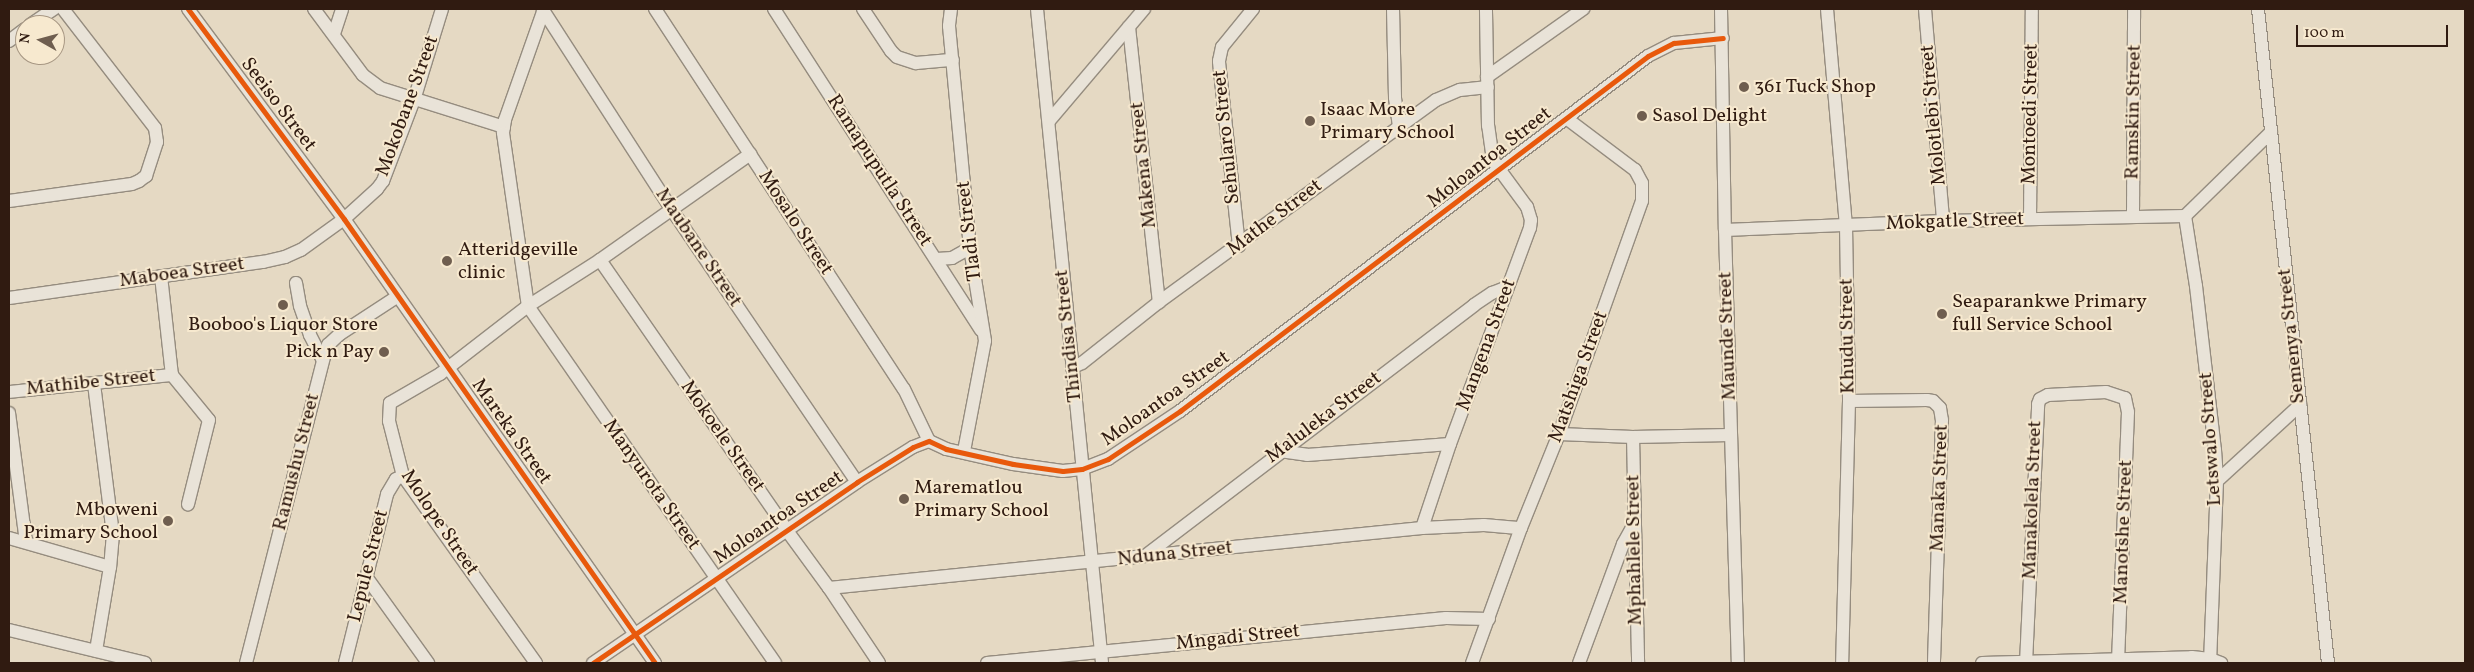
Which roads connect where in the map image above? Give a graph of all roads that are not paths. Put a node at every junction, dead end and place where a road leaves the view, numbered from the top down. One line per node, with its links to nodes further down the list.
1 (63, 9): 36 (street)
2 (188, 9): 40 (street, Seeiso Street)
3 (314, 9): 24 (street)
4 (342, 9): 24 (street)
5 (442, 9): 28 (street, Mokobane Street)
6 (655, 9): 34 (street, Mosalo Street)
7 (774, 9): 47 (street, Ramapuputla Street)
8 (863, 9): 26 (street)
9 (951, 9): 26 (street, Tladi Street)
10 (1037, 9): 30 (street, Thindisa Street)
11 (1144, 9): 23 (street)
12 (1253, 9): 45 (street, Sehularo Street)
13 (1393, 9): 31 (street)
14 (1486, 9): 27 (street)
15 (1583, 9): 27 (street)
16 (1721, 9): 25 (street, Maunde Street)
17 (1827, 9): 43 (street, Khudu Street)
18 (1925, 9): 42 (street, Molotlebi Street)
19 (2032, 9): 41 (street, Montoedi Street)
20 (2134, 9): 38 (street, Ramskin Street)
21 (2258, 9): 33 (street, Semenya Street)
22 (543, 10): 32 (street); 37 (street, Maubane Street)
23 (1129, 27): 30 (street); 54 (street, Makena Street)
24 (334, 34): 28 (street)
25 (1723, 38): 29 (street, Moloantoa Street); 44 (street, Maunde Street)
26 (953, 60): 46 (street, Tladi Street)
27 (1488, 82): 31 (street, Mathe Street); 35 (street)
28 (414, 100): 32 (street); 40 (street, Mokobane Street)
29 (1566, 118): 35 (street, Moloantoa Street); 67 (street, Matshiga Street)
30 (1048, 121): 59 (street, Thindisa Street)
31 (1399, 126): 45 (street, Mathe Street)
32 (504, 127): 55 (street)
33 (2271, 132): 39 (street); 65 (street, Semenya Street)
34 (750, 154): 37 (street); 70 (street, Mosalo Street)
35 (1499, 169): 51 (street, Mangena Street); 74 (street, Moloantoa Street)
36 (9, 201)
37 (672, 210): 48 (street); 76 (street, Maubane Street)
38 (2133, 216): 39 (street, Mokgatle Street); 41 (street, Mokgatle Street)
39 (2185, 216): 77 (street, Letswalo Street)
40 (344, 219): 49 (street, Maboea Street); 52 (street, Mareka Street)
41 (2030, 219): 42 (street, Mokgatle Street)
42 (1943, 221): 43 (street, Mokgatle Street)
43 (1846, 226): 44 (street, Mokgatle Street); 63 (street, Khudu Street)
44 (1725, 230): 68 (street, Maunde Street)
45 (1239, 246): 54 (street, Mathe Street)
46 (970, 248): 47 (street); 56 (street, Tladi Street)
47 (937, 259): 56 (street, Ramapuputla Street)
48 (600, 260): 55 (street); 82 (street, Mokoele Street)
49 (161, 276): 53 (street, Maboea Street); 60 (street)
50 (296, 283): 57 (street)
51 (1508, 287): 71 (street, Mangena Street); 73 (street, Maluleka Street)
52 (398, 296): 57 (street, Ramushu Street); 58 (street, Mareka Street)
53 (9, 298)
54 (1159, 302): 59 (street, Mathe Street)
55 (528, 306): 58 (street); 89 (street, Manyurota Street)
56 (984, 335): 72 (street, Tladi Street)
57 (322, 360): 99 (street, Ramushu Street)
58 (448, 368): 75 (street, Molope Street); 93 (street, Mareka Street)
59 (1072, 368): 74 (street, Thindisa Street)
60 (172, 375): 61 (street, Mathibe Street); 78 (street)
61 (94, 384): 62 (street, Mathibe Street); 87 (street)
62 (9, 392)
63 (1849, 401): 112 (street, Khudu Street); 113 (street, Manaka Street)
64 (2126, 402): 96 (street, Manotshe Street); 115 (street, Manakolela Street)
65 (2300, 405): 77 (street); 116 (street, Semenya Street)
66 (9, 413): 84 (street)
67 (1559, 434): 69 (street); 81 (street, Matshiga Street)
68 (1730, 436): 69 (street); 111 (street, Maunde Street)
69 (1633, 437): 79 (street, Mphahlele Street)
70 (929, 441): 72 (street, Moloantoa Street); 76 (street, Moloantoa Street)
71 (1450, 444): 73 (street); 80 (street, Mangena Street)
72 (964, 451): 74 (street, Moloantoa Street)
73 (1280, 451): 85 (street, Maluleka Street)
74 (1082, 469): 86 (street, Thindisa Street)
75 (403, 476): 88 (street, Lepule Street); 102 (street, Molope Street)
76 (857, 482): 82 (street, Moloantoa Street)
77 (2217, 482): 97 (street, Letswalo Street)
78 (188, 504)
79 (1634, 524): 109 (street); 110 (street, Mphahlele Street)
80 (1422, 528): 81 (street, Nduna Street); 85 (street, Nduna Street)
81 (1521, 528): 91 (street, Matshiga Street)
82 (788, 532): 89 (street, Moloantoa Street); 90 (street, Mokoele Street)
83 (9, 538): 84 (street)
84 (26, 542): 87 (street)
85 (1144, 556): 86 (street, Nduna Street)
86 (1093, 563): 90 (street, Nduna Street); 95 (street, Thindisa Street)
87 (110, 567): 94 (street)
88 (367, 578): 100 (street, Lepule Street); 101 (street)
89 (716, 579): 93 (street, Moloantoa Street); 105 (street, Manyurota Street)
90 (829, 588): 106 (street, Mokoele Street)
91 (1489, 619): 95 (street, Mngadi Street); 108 (street, Matshiga Street)
92 (9, 630): 94 (street)
93 (635, 634): 103 (street, Moloantoa Street); 104 (street, Mareka Street)
94 (96, 651): 98 (street)
95 (1101, 657): 107 (street, Mngadi Street)
96 (2118, 661): 97 (street); 115 (street)
97 (2214, 662)
98 (145, 663)
99 (246, 663)
100 (345, 663)
101 (428, 663)
102 (536, 663)
103 (594, 663)
104 (655, 663)
105 (775, 663)
106 (879, 663)
107 (987, 663)
108 (1472, 663)
109 (1579, 663)
110 (1638, 663)
111 (1738, 663)
112 (1842, 663)
113 (1934, 663)
114 (1982, 663): 115 (street)
115 (2026, 663)
116 (2328, 663)

